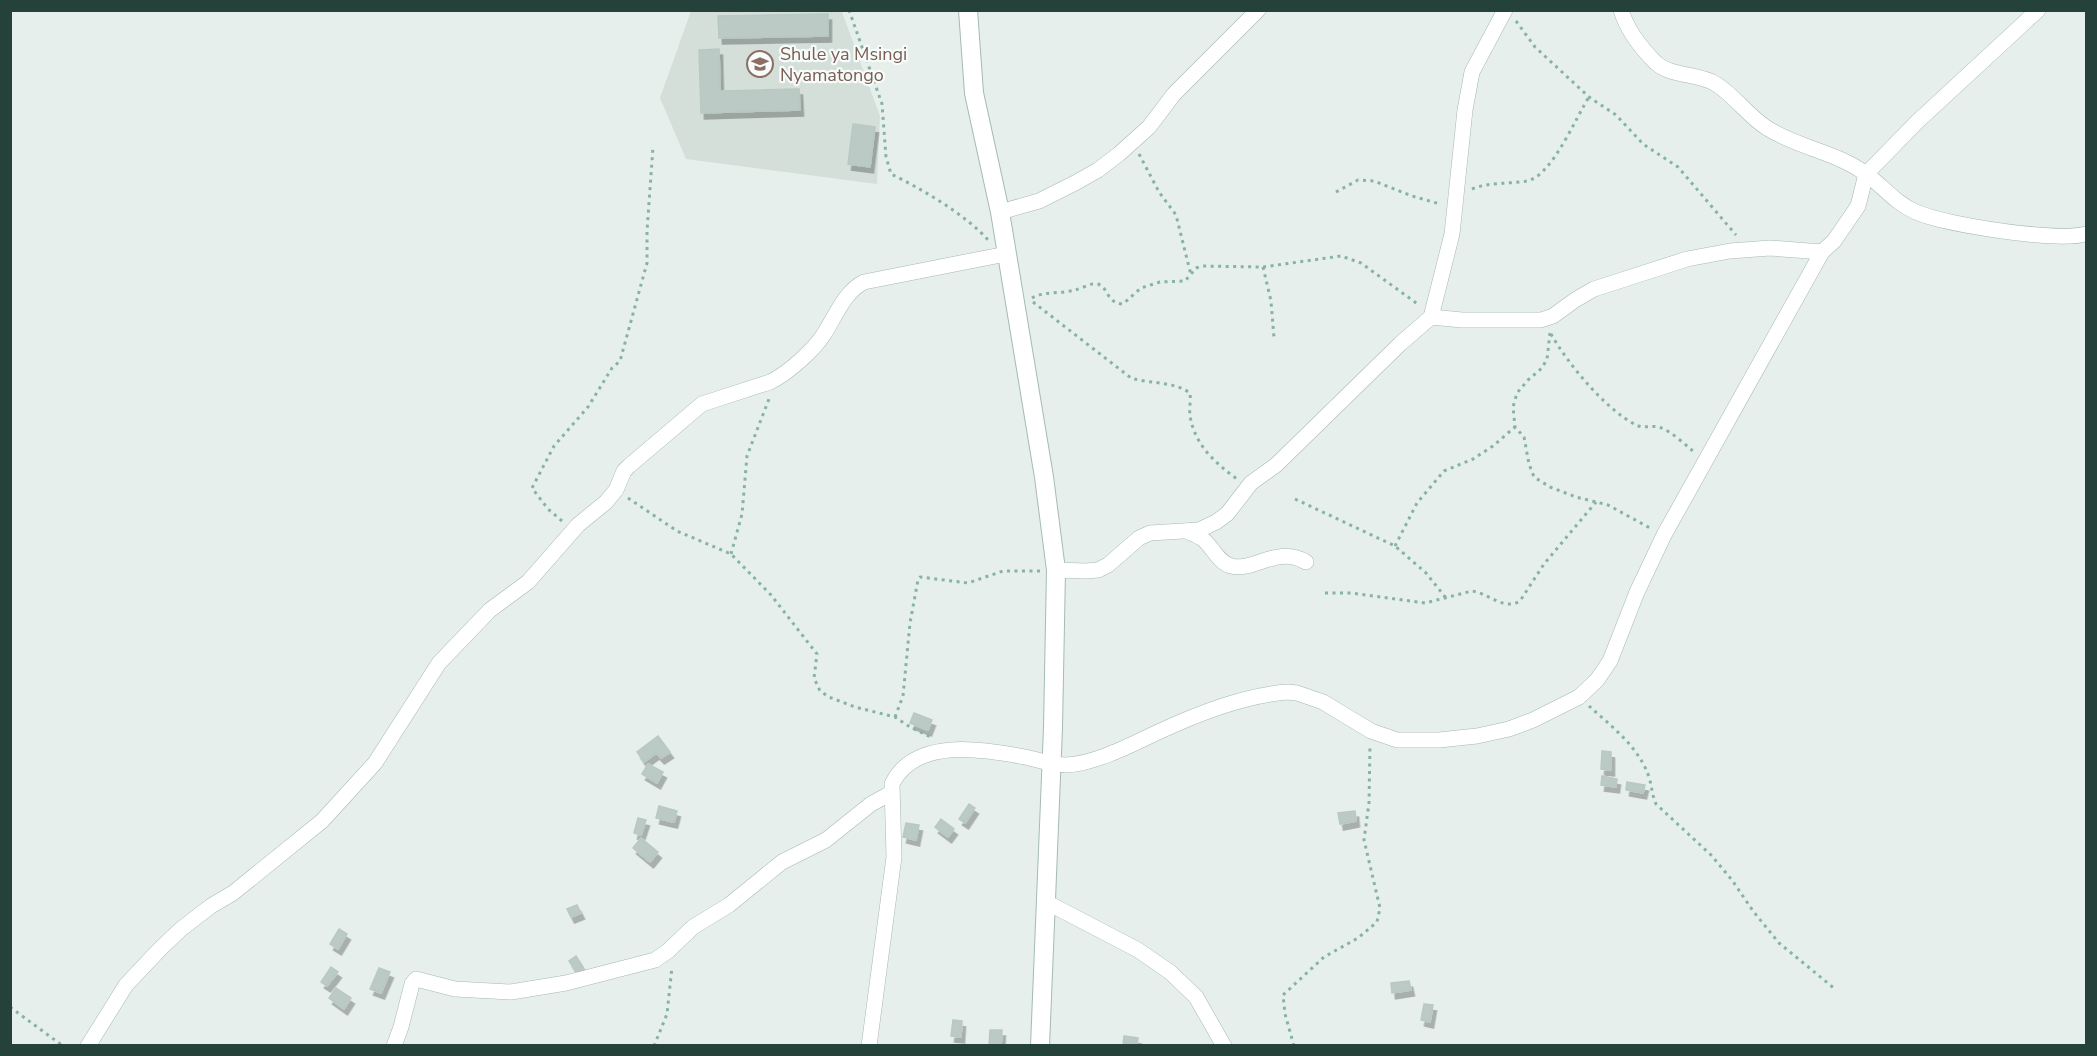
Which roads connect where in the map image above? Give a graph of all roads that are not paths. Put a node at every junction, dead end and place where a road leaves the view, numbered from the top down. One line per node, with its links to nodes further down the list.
1 (968, 10): 7 (street)
2 (1258, 10): 7 (street)
3 (1621, 10): 6 (street)
4 (2038, 10): 6 (street)
5 (1510, 15): 11 (street)
6 (1866, 174): 8 (street); 9 (street)
7 (1000, 212): 10 (street)
8 (2086, 234)
9 (1822, 252): 11 (street); 15 (street)
10 (1004, 253): 14 (street); 18 (street)
11 (1431, 317): 12 (street)
12 (1186, 531): 13 (street); 14 (street)
13 (1306, 562)
14 (1056, 570): 15 (street)
15 (1052, 764): 16 (street); 17 (street)
16 (891, 793): 19 (street); 20 (street)
17 (1046, 902): 21 (street); 22 (street)
18 (88, 1046)
19 (393, 1046)
20 (869, 1046)
21 (1040, 1046)
22 (1224, 1046)

